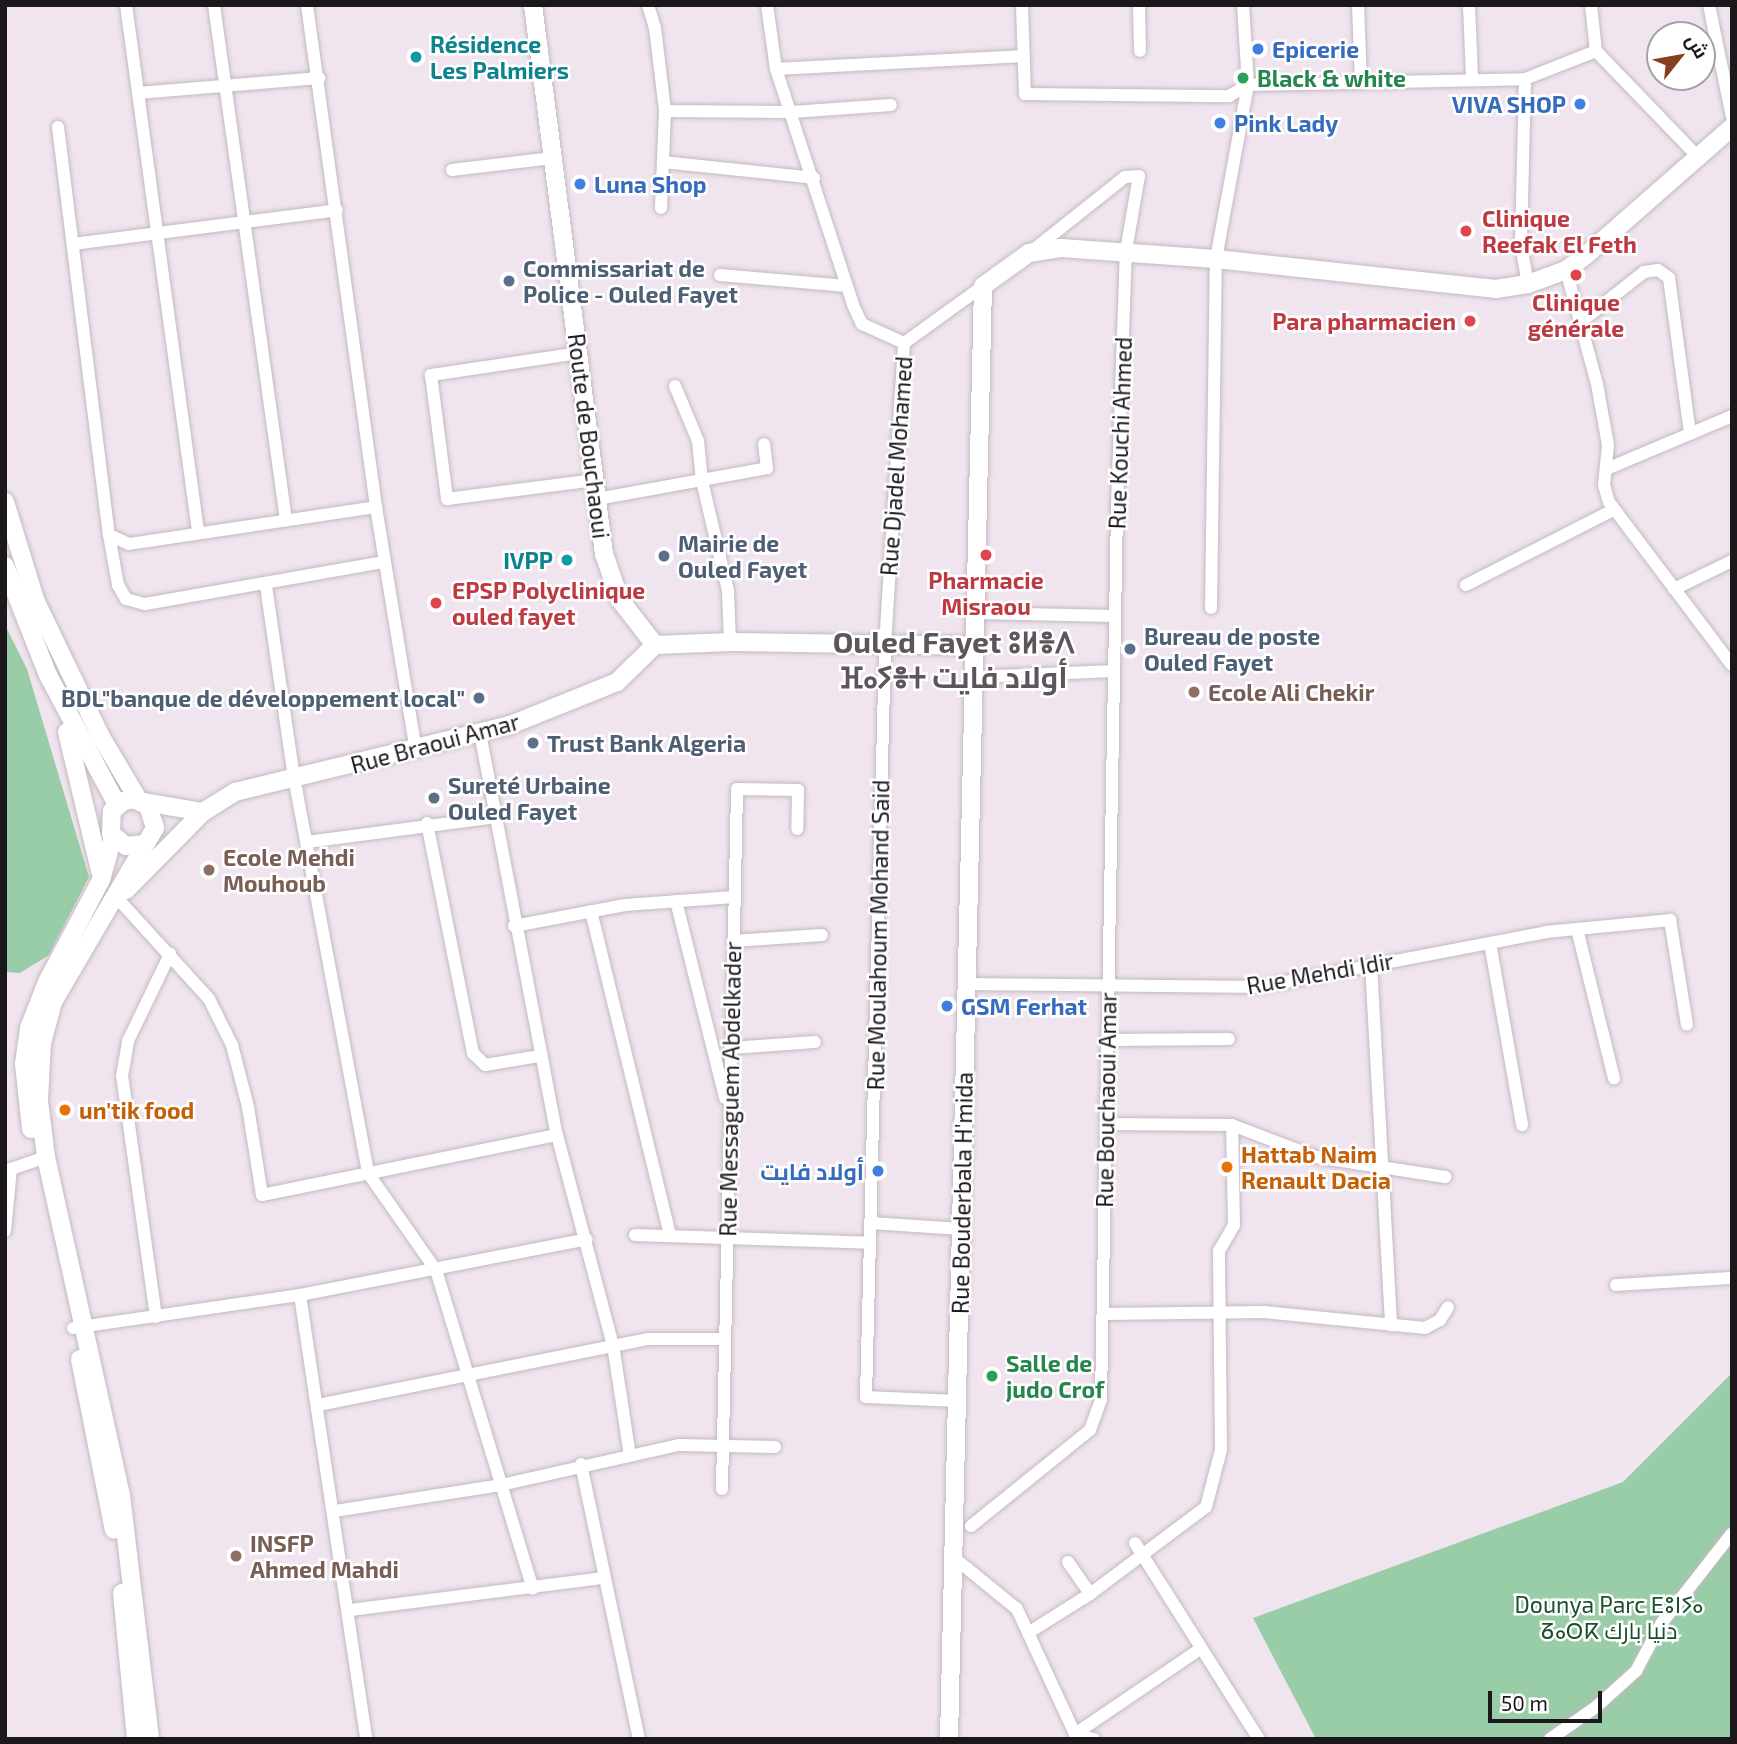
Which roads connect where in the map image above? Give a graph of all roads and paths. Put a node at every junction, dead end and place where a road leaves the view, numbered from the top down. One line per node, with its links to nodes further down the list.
1 (126, 5): 24 (street)
2 (214, 5): 23 (street)
3 (307, 5): 18 (street)
4 (533, 5): 32 (main road, Route de Bouchaoui)
5 (648, 5): 26 (street)
6 (767, 5): 17 (street)
7 (1022, 5): 16 (street)
8 (1139, 5): 14 (street)
9 (1243, 5): 22 (street)
10 (1358, 5): 21 (street)
11 (1469, 5): 19 (street)
12 (1591, 5): 15 (street)
13 (1709, 5): 28 (street)
14 (1140, 51)
15 (1596, 51): 20 (street); 31 (street)
16 (1024, 56): 17 (street); 22 (street)
17 (776, 69): 27 (street)
18 (319, 78): 23 (street); 37 (street)
19 (1472, 78): 20 (street); 21 (street)
20 (1525, 79): 46 (street)
21 (1361, 82): 22 (street)
22 (1248, 85): 43 (street)
23 (227, 86): 24 (street); 38 (street)
24 (138, 93): 39 (street)
25 (891, 104): 27 (street)
26 (665, 111): 27 (street); 33 (street)
27 (792, 112): 35 (street)
28 (1732, 117)
29 (58, 127): 40 (street)
30 (1732, 127): 31 (main road)
31 (1697, 156): 44 (main road)
32 (552, 158): 34 (street); 51 (main road, Route de Bouchaoui)
33 (663, 162): 35 (street); 36 (street)
34 (452, 170)
35 (814, 178): 47 (street)
36 (661, 208)
37 (337, 210): 38 (street); 61 (street)
38 (247, 220): 39 (street); 63 (street)
39 (157, 232): 40 (street); 64 (street)
40 (73, 244): 65 (street)
41 (1126, 251): 42 (main road); 42 (street, Rue Kouchi Ahmed); 43 (main road); 74 (street, Rue Kouchi Ahmed)
42 (1030, 253): 48 (main road)
43 (1216, 259): 46 (main road); 72 (street)
44 (1566, 270): 46 (main road); 49 (street)
45 (720, 275): 47 (street)
46 (1528, 284)
47 (846, 286): 50 (street)
48 (983, 286): 50 (street, Rue Djadel Mohamed); 73 (main road, Rue Bouderbala H'mida)
49 (1582, 321): 54 (street); 56 (street)
50 (904, 343): 77 (street, Rue Djadel Mohamed)
51 (579, 353): 57 (main road, Route de Bouchaoui); 57 (street)
52 (675, 386): 58 (street)
53 (1732, 416): 54 (street)
54 (1690, 434): 56 (street)
55 (764, 444): 58 (street)
56 (1609, 468): 62 (street)
57 (595, 480): 59 (main road, Route de Bouchaoui)
58 (702, 481): 59 (street); 75 (street)
59 (597, 499): 76 (main road, Route de Bouchaoui)
60 (5, 502): 86 (main road)
61 (376, 507): 63 (street); 67 (street)
62 (1613, 510): 69 (street); 71 (street)
63 (286, 520): 64 (street)
64 (198, 531): 65 (street)
65 (109, 535): 70 (street)
66 (1732, 561): 71 (street)
67 (384, 562): 70 (street); 84 (street)
68 (5, 566): 81 (main road)
69 (1466, 585)
70 (267, 586): 85 (street)
71 (1674, 589): 79 (street)
72 (1211, 608)
73 (977, 613): 74 (street); 78 (main road, Rue Bouderbala H'mida)
74 (1115, 616): 80 (street, Rue Bouchaoui Amar)
75 (730, 642): 76 (main road); 77 (main road)
76 (655, 645): 83 (main road, Rue Braoui Amar)
77 (885, 646): 78 (main road); 126 (street, Rue Moulahoum Mohand Said)
78 (974, 646): 82 (main road, Rue Bouderbala H'mida)
79 (1732, 665)
80 (1114, 671): 82 (street); 109 (street, Rue Bouchaoui Amar)
81 (48, 675): 87 (main road); 95 (main road)
82 (974, 677): 108 (main road, Rue Bouderbala H'mida)
83 (480, 733): 84 (main road, Rue Braoui Amar); 89 (street)
84 (416, 751): 85 (main road, Rue Braoui Amar)
85 (294, 777): 88 (main road, Rue Braoui Amar); 93 (street)
86 (139, 801): 87 (main road); 88 (main road); 94 (main road)
87 (117, 805): 92 (main road)
88 (203, 812): 94 (main road); 97 (main road)
89 (496, 817): 90 (street); 100 (street)
90 (427, 823): 93 (street); 115 (street)
91 (797, 829): 96 (street, Rue Messaguem Abdelkader)
92 (113, 837): 94 (main road); 95 (main road)
93 (307, 842): 124 (street)
94 (144, 843): 101 (main road)
95 (101, 880): 122 (main road)
96 (734, 897): 98 (street); 104 (street, Rue Messaguem Abdelkader)
97 (119, 900): 101 (main road); 106 (street)
98 (676, 901): 99 (street); 117 (street)
99 (591, 911): 100 (street); 130 (street)
100 (514, 926): 115 (street)
101 (98, 928): 122 (main road)
102 (1577, 929): 105 (street, Rue Mehdi Idir); 110 (street, Rue Mehdi Idir); 116 (street)
103 (822, 935): 104 (street)
104 (733, 941): 114 (street, Rue Messaguem Abdelkader)
105 (1490, 943): 107 (street, Rue Mehdi Idir); 120 (street)
106 (170, 954): 124 (street); 141 (street)
107 (1371, 965): 109 (street, Rue Mehdi Idir); 123 (street)
108 (968, 984): 109 (street, Rue Mehdi Idir); 127 (main road, Rue Bouderbala H'mida)
109 (1108, 987): 112 (street, Rue Bouchaoui Amar)
110 (1686, 1025)
111 (1229, 1039): 112 (street)
112 (1107, 1040): 118 (street, Rue Bouchaoui Amar)
113 (816, 1042): 114 (street)
114 (731, 1048): 117 (street, Rue Messaguem Abdelkader)
115 (540, 1056): 121 (street)
116 (1614, 1077)
117 (729, 1115): 131 (street, Rue Messaguem Abdelkader)
118 (1106, 1124): 119 (street); 139 (street, Rue Bouchaoui Amar)
119 (1232, 1125): 123 (street); 140 (street)
120 (1522, 1125)
121 (557, 1135): 124 (street); 132 (street)
122 (41, 1159): 128 (street); 143 (main road)
123 (1384, 1164): 125 (street); 142 (street)
124 (368, 1173): 134 (street)
125 (1445, 1177)
126 (871, 1223): 127 (street); 133 (street, Rue Moulahoum Mohand Said)
127 (961, 1229): 147 (main road, Rue Bouderbala H'mida)
128 (5, 1231)
129 (635, 1234): 130 (street)
130 (670, 1234): 131 (street)
131 (727, 1235): 133 (street); 144 (street, Rue Messaguem Abdelkader)
132 (587, 1240): 134 (street); 145 (street)
133 (870, 1243): 147 (street, Rue Moulahoum Mohand Said)
134 (436, 1270): 137 (street); 146 (street)
135 (1732, 1278): 136 (street)
136 (1616, 1285)
137 (300, 1295): 141 (street); 148 (street)
138 (1448, 1307): 142 (street)
139 (1102, 1314): 140 (street); 156 (street, Rue Bouchaoui Amar)
140 (1217, 1314): 142 (street); 160 (street)
141 (156, 1317): 143 (street)
142 (1391, 1325)
143 (79, 1327): 169 (main road); 170 (main road)
144 (725, 1339): 145 (street); 149 (street, Rue Messaguem Abdelkader)
145 (613, 1345): 146 (street); 151 (street)
146 (466, 1376): 148 (street); 153 (street)
147 (957, 1401): 159 (main road, Rue Bouderbala H'mida)
148 (318, 1405): 155 (street)
149 (723, 1444): 150 (street); 151 (street); 154 (street, Rue Messaguem Abdelkader)
150 (775, 1447)
151 (630, 1456): 152 (street)
152 (581, 1465): 153 (street); 162 (street)
153 (501, 1485): 155 (street); 163 (street)
154 (722, 1489)
155 (335, 1511): 165 (street)
156 (971, 1526): 159 (main road)
157 (1732, 1533): 176 (street)
158 (1135, 1543): 160 (street)
159 (954, 1548): 166 (street); 173 (main road, Rue Bouderbala H'mida)
160 (1142, 1556): 164 (street); 167 (street)
161 (1068, 1562): 164 (street)
162 (604, 1578): 163 (street); 172 (street)
163 (533, 1589): 165 (street)
164 (1090, 1594): 166 (street)
165 (350, 1610): 171 (street)
166 (1028, 1633): 168 (street)
167 (1200, 1649): 168 (street); 175 (street)
168 (1075, 1734): 174 (street)
169 (136, 1739)
170 (150, 1739)
171 (366, 1739)
172 (639, 1739)
173 (949, 1739)
174 (1094, 1739)
175 (1259, 1739)
176 (1550, 1739)

